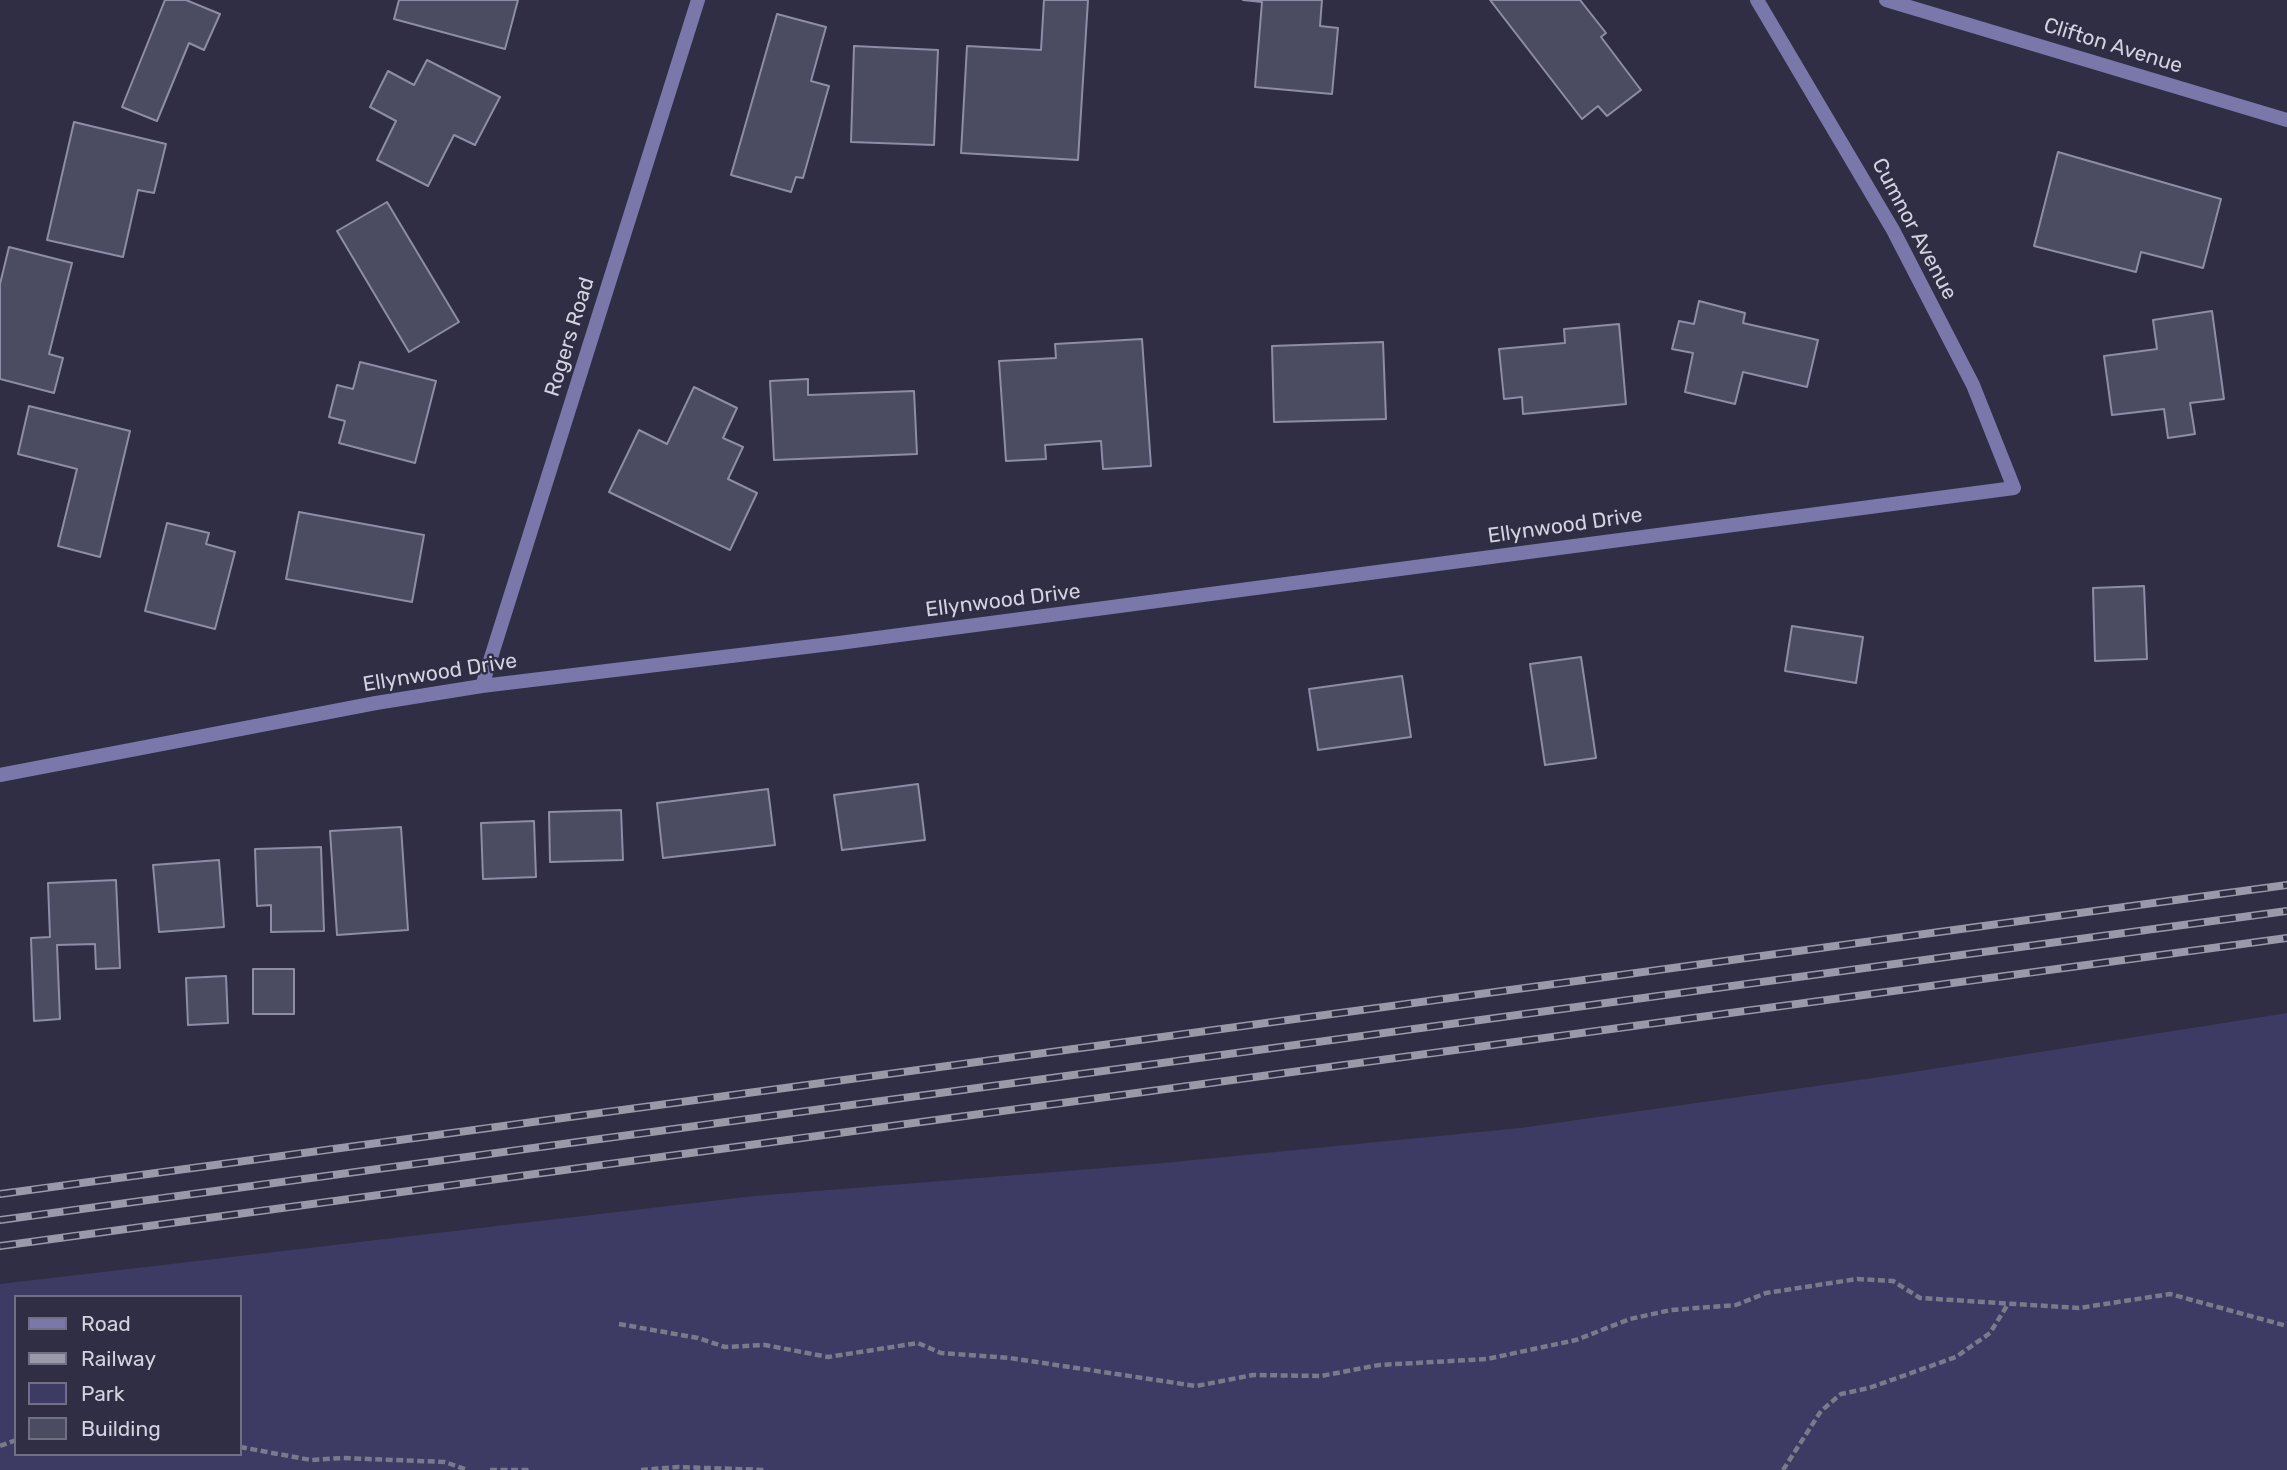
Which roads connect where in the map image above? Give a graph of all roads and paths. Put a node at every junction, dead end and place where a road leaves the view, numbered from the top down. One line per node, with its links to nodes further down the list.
1 (698, 0): 6 (street, Rogers Road)
2 (1757, 0): 5 (street, Cumnor Avenue)
3 (1886, 0): 4 (street, Clifton Avenue)
4 (2287, 120)
5 (2014, 488): 6 (street, Ellynwood Drive)
6 (482, 686): 7 (street, Ellynwood Drive)
7 (0, 775)
8 (2008, 1304): 9 (path); 10 (path); 17 (path)
9 (619, 1324)
10 (2287, 1326)
11 (242, 1447): 12 (path)
12 (467, 1470)
13 (490, 1470): 14 (path)
14 (531, 1470)
15 (641, 1470): 16 (path)
16 (766, 1470)
17 (1783, 1470)

